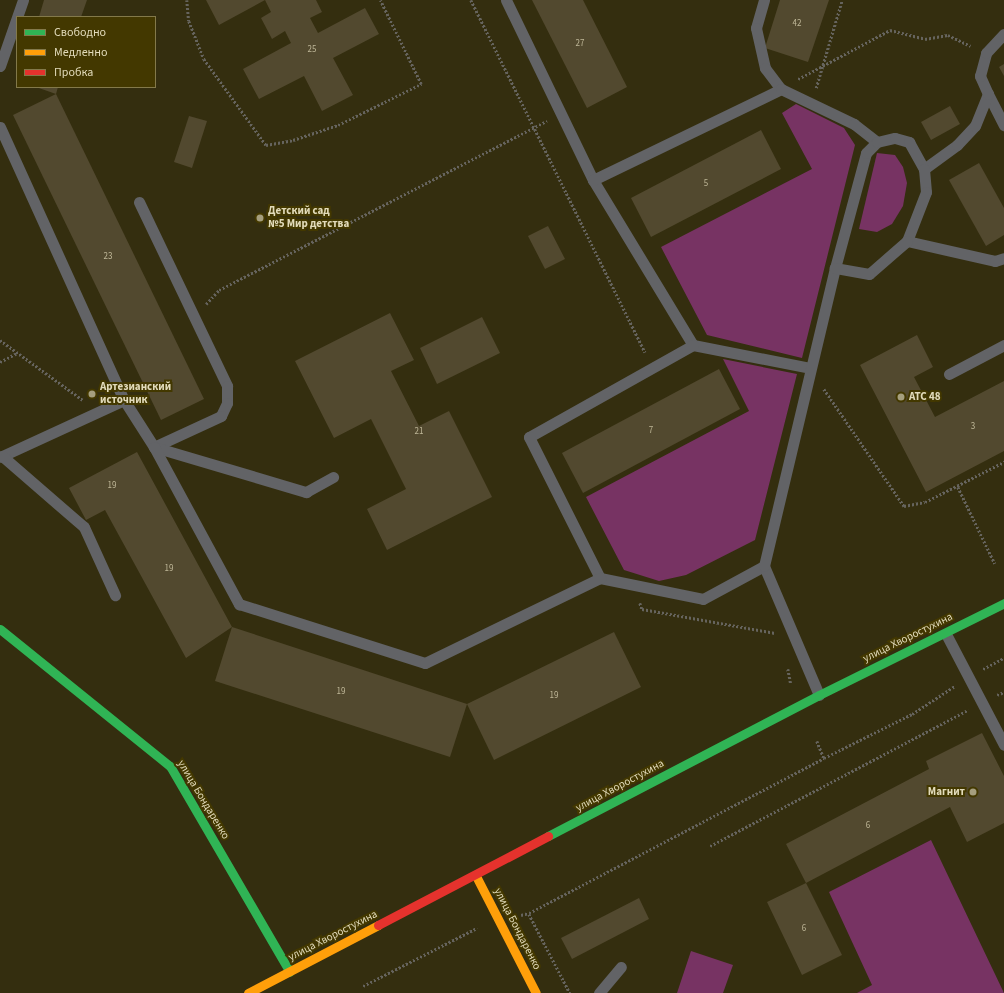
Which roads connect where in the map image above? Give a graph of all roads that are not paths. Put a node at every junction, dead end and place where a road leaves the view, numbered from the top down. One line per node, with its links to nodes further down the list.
1 (23, 0): 4 (lane)
2 (506, 0): 14 (lane)
3 (764, 0): 8 (lane)
4 (17, 16)
5 (16, 20): 7 (lane)
6 (1004, 34): 9 (lane)
7 (0, 66)
8 (781, 89): 12 (lane); 14 (lane)
9 (988, 94): 10 (lane); 13 (lane)
10 (1004, 125)
11 (0, 127): 23 (lane)
12 (877, 142): 13 (lane); 18 (lane)
13 (924, 169): 16 (lane)
14 (594, 180): 19 (lane)
15 (139, 202): 24 (lane)
16 (907, 241): 17 (lane); 18 (lane)
17 (1004, 258)
18 (835, 268): 21 (lane)
19 (693, 345): 21 (lane); 28 (lane)
20 (1004, 345): 22 (lane)
21 (810, 368): 27 (lane)
22 (949, 374)
23 (124, 400): 24 (lane); 25 (lane)
24 (154, 448): 26 (lane); 28 (lane)
25 (1, 456): 29 (lane)
26 (333, 477)
27 (764, 566): 28 (lane); 33 (lane)
28 (600, 578)
29 (115, 595)
30 (1004, 603): 32 (street, улица Хворостухина)
31 (0, 629): 37 (street, улица Бондаренко)
32 (946, 634): 33 (street, улица Хворостухина); 34 (lane)
33 (819, 695): 35 (street, улица Хворостухина)
34 (1004, 745)
35 (476, 876): 37 (street, улица Хворостухина); 39 (street, улица Бондаренко)
36 (621, 967): 40 (lane)
37 (290, 972): 38 (street, улица Хворостухина)
38 (248, 993)
39 (536, 993)
40 (599, 993)

